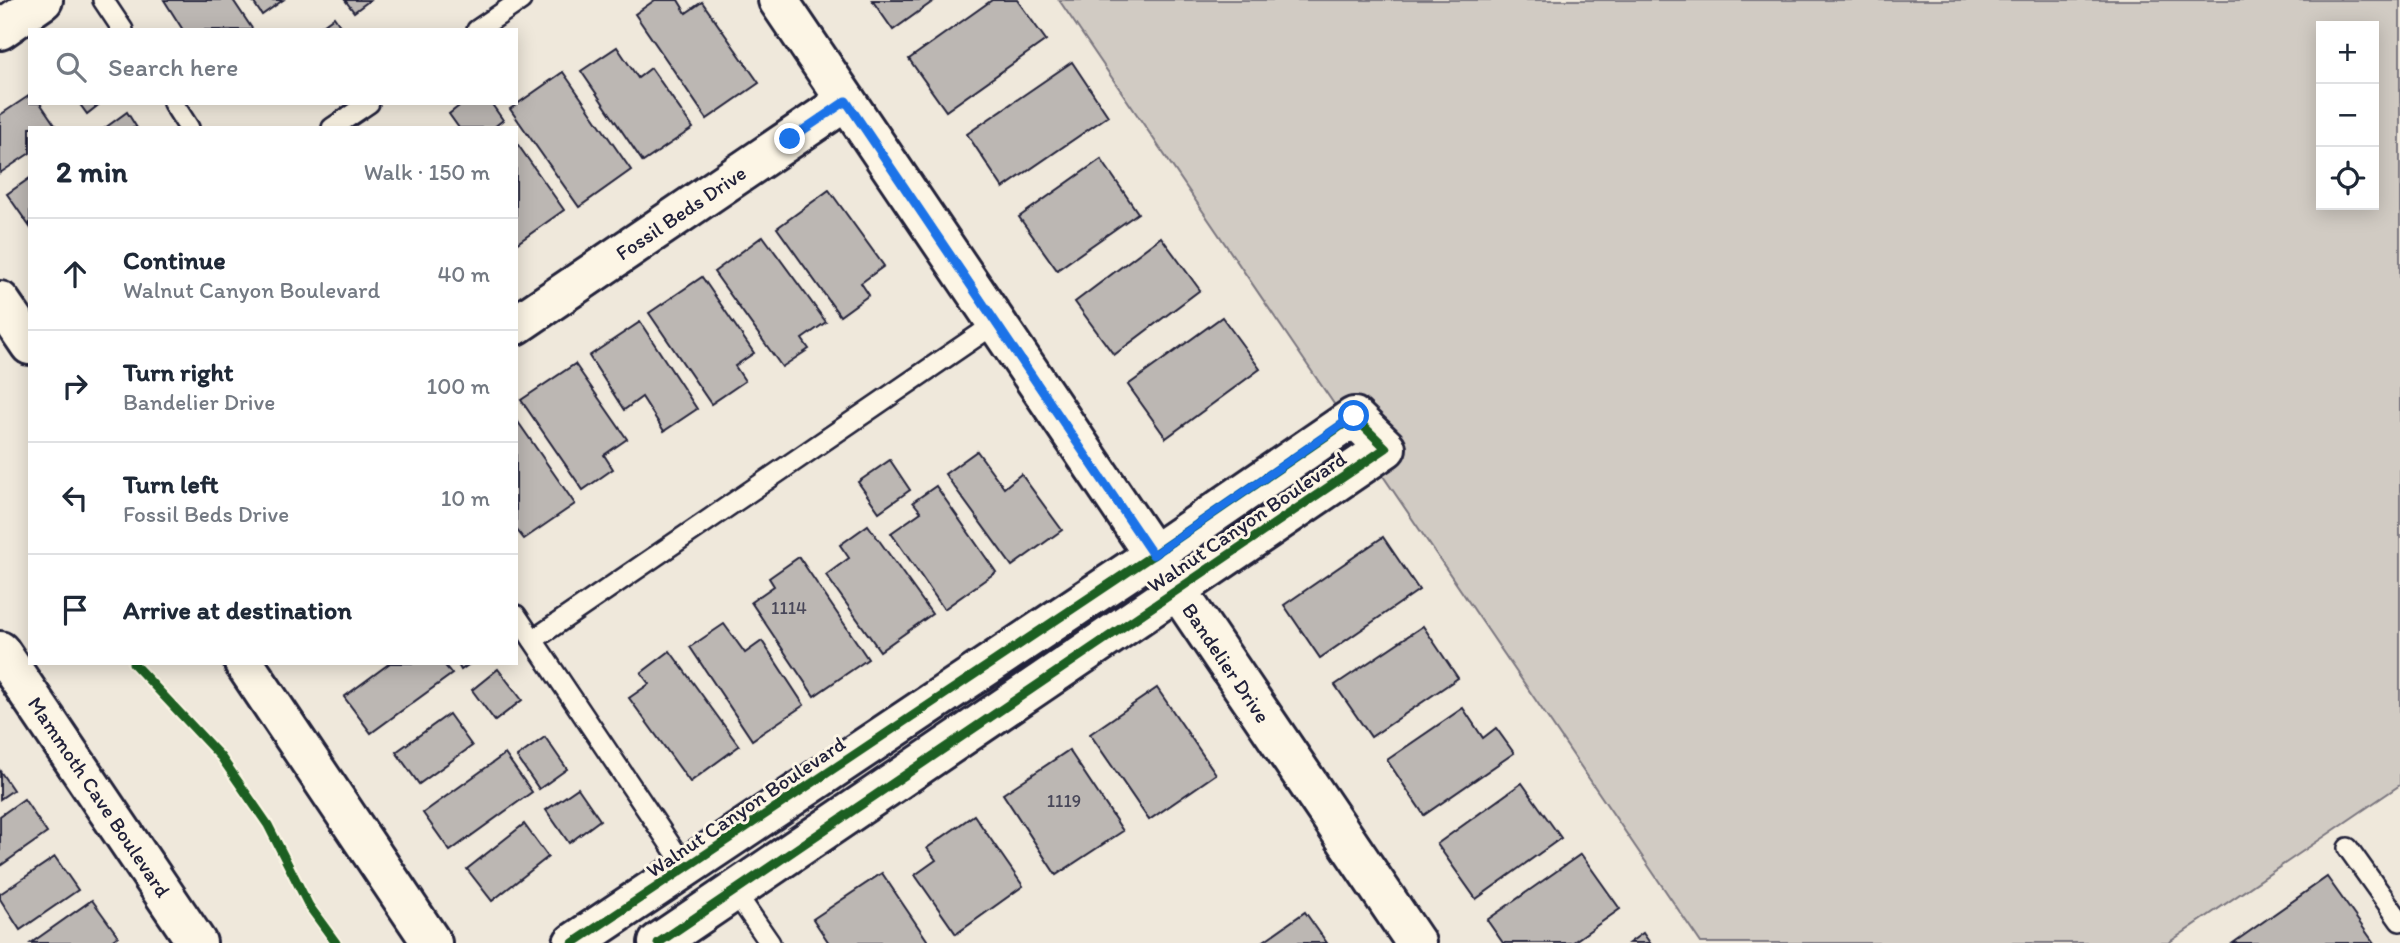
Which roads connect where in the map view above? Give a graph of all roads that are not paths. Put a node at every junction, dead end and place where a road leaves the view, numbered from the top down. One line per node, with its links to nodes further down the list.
1 (43, 0): 7 (street)
2 (103, 0): 5 (lane)
3 (521, 0): 6 (lane)
4 (778, 0): 8 (street, Bandelier Drive)
5 (122, 28)
6 (480, 28)
7 (0, 30)
8 (846, 101): 14 (street, Bandelier Drive); 15 (street, Fossil Beds Drive)
9 (174, 105): 11 (lane)
10 (366, 105): 12 (lane)
11 (188, 126)
12 (335, 126)
13 (0, 301): 16 (street)
14 (996, 323): 17 (street, Bandelier Drive); 20 (lane)
15 (518, 324)
16 (28, 342)
17 (1153, 555): 18 (street, Bandelier Drive); 18 (street, Walnut Canyon Boulevard); 24 (street, Walnut Canyon Boulevard)
18 (1177, 590): 25 (street, Walnut Canyon Boulevard); 32 (street, Bandelier Drive)
19 (518, 618): 20 (lane)
20 (533, 640): 24 (lane)
21 (0, 651): 27 (street, Mammoth Cave Boulevard)
22 (245, 665): 28 (street)
23 (2348, 848): 26 (lane)
24 (686, 868): 29 (street, Walnut Canyon Boulevard)
25 (735, 892): 30 (street, Walnut Canyon Boulevard); 31 (lane)
26 (2400, 921)
27 (197, 943)
28 (432, 943)
29 (573, 943)
30 (658, 943)
31 (770, 943)
32 (1416, 943)

